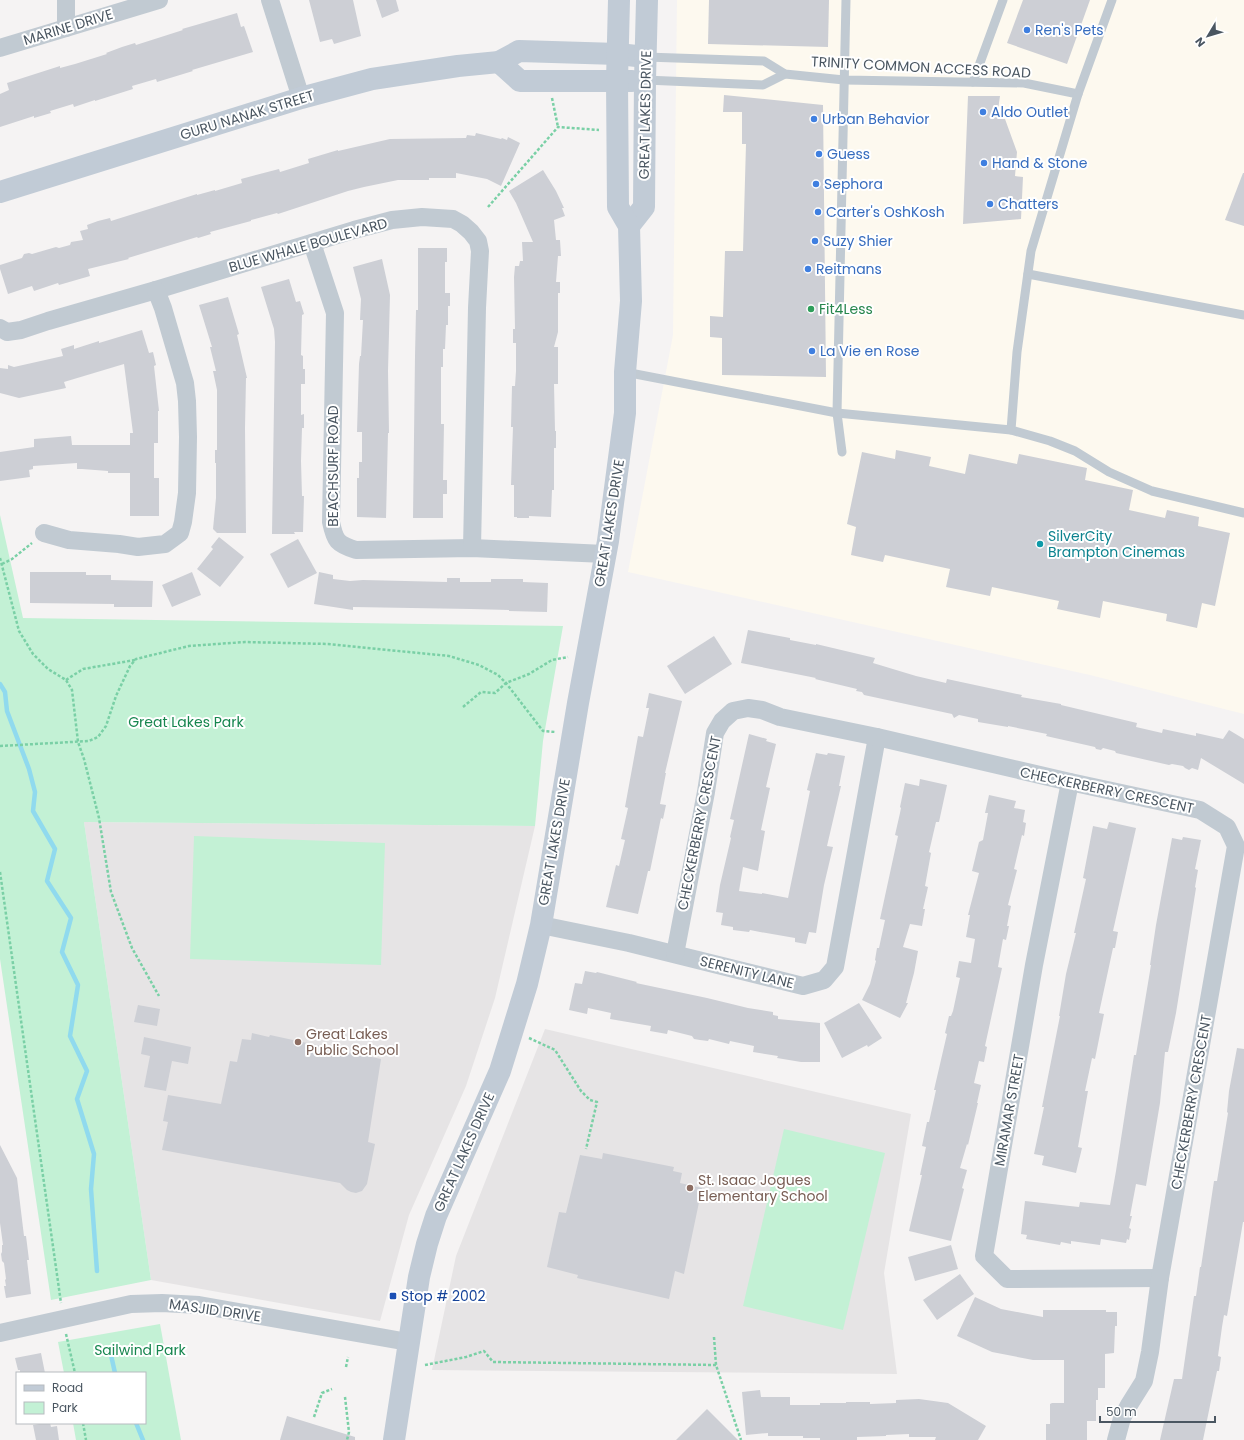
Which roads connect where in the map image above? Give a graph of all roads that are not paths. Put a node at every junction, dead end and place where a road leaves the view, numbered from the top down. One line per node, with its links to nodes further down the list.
1 (66, 0): 9 (street)
2 (159, 0): 9 (street, MARINE DRIVE)
3 (270, 0): 20 (street)
4 (619, 0): 11 (street, GREAT LAKES DRIVE)
5 (647, 0): 12 (street, GREAT LAKES DRIVE)
6 (846, 0): 16 (lane)
7 (1003, 0): 18 (lane)
8 (1112, 0): 19 (lane)
9 (66, 28): 10 (street, MARINE DRIVE)
10 (0, 48)
11 (618, 54): 12 (street, GURU NANAK STREET); 13 (street, GURU NANAK STREET); 17 (street, GREAT LAKES DRIVE)
12 (646, 57): 14 (lane, TRINITY COMMON ACCESS ROAD); 15 (street, GREAT LAKES DRIVE)
13 (499, 62): 17 (street); 20 (street, GURU NANAK STREET)
14 (785, 74): 15 (lane); 16 (lane, TRINITY COMMON ACCESS ROAD)
15 (645, 80): 17 (street); 22 (street, GREAT LAKES DRIVE)
16 (844, 80): 18 (lane, TRINITY COMMON ACCESS ROAD); 29 (lane)
17 (617, 81): 22 (street, GREAT LAKES DRIVE)
18 (974, 82): 19 (lane, TRINITY COMMON ACCESS ROAD)
19 (1078, 94): 24 (lane)
20 (301, 98): 21 (street, GURU NANAK STREET)
21 (0, 192)
22 (629, 226): 28 (street, GREAT LAKES DRIVE)
23 (312, 243): 25 (street, BLUE WHALE BOULEVARD); 34 (street, BEACHSURF ROAD); 34 (street, BLUE WHALE BOULEVARD)
24 (1028, 274): 26 (lane); 30 (lane)
25 (156, 290): 27 (street, BLUE WHALE BOULEVARD); 33 (street)
26 (1244, 316)
27 (0, 328)
28 (625, 372): 29 (lane); 35 (street, GREAT LAKES DRIVE)
29 (837, 413): 30 (lane); 31 (lane)
30 (1011, 430): 32 (lane)
31 (842, 452)
32 (1244, 514)
33 (44, 533)
34 (472, 548): 35 (street, BEACHSURF ROAD)
35 (605, 554): 38 (street, GREAT LAKES DRIVE)
36 (877, 737): 37 (street, CHECKERBERRY CRESCENT); 39 (street, CHECKERBERRY CRESCENT); 39 (street, SERENITY LANE)
37 (1070, 782): 40 (street, CHECKERBERRY CRESCENT); 40 (street, MIRAMAR STREET)
38 (541, 925): 39 (street, SERENITY LANE); 42 (street, GREAT LAKES DRIVE)
39 (675, 954)
40 (1160, 1278): 44 (street, CHECKERBERRY CRESCENT)
41 (0, 1333): 42 (street, MASJID DRIVE)
42 (408, 1342): 43 (street, GREAT LAKES DRIVE)
43 (394, 1440)
44 (1116, 1440)

